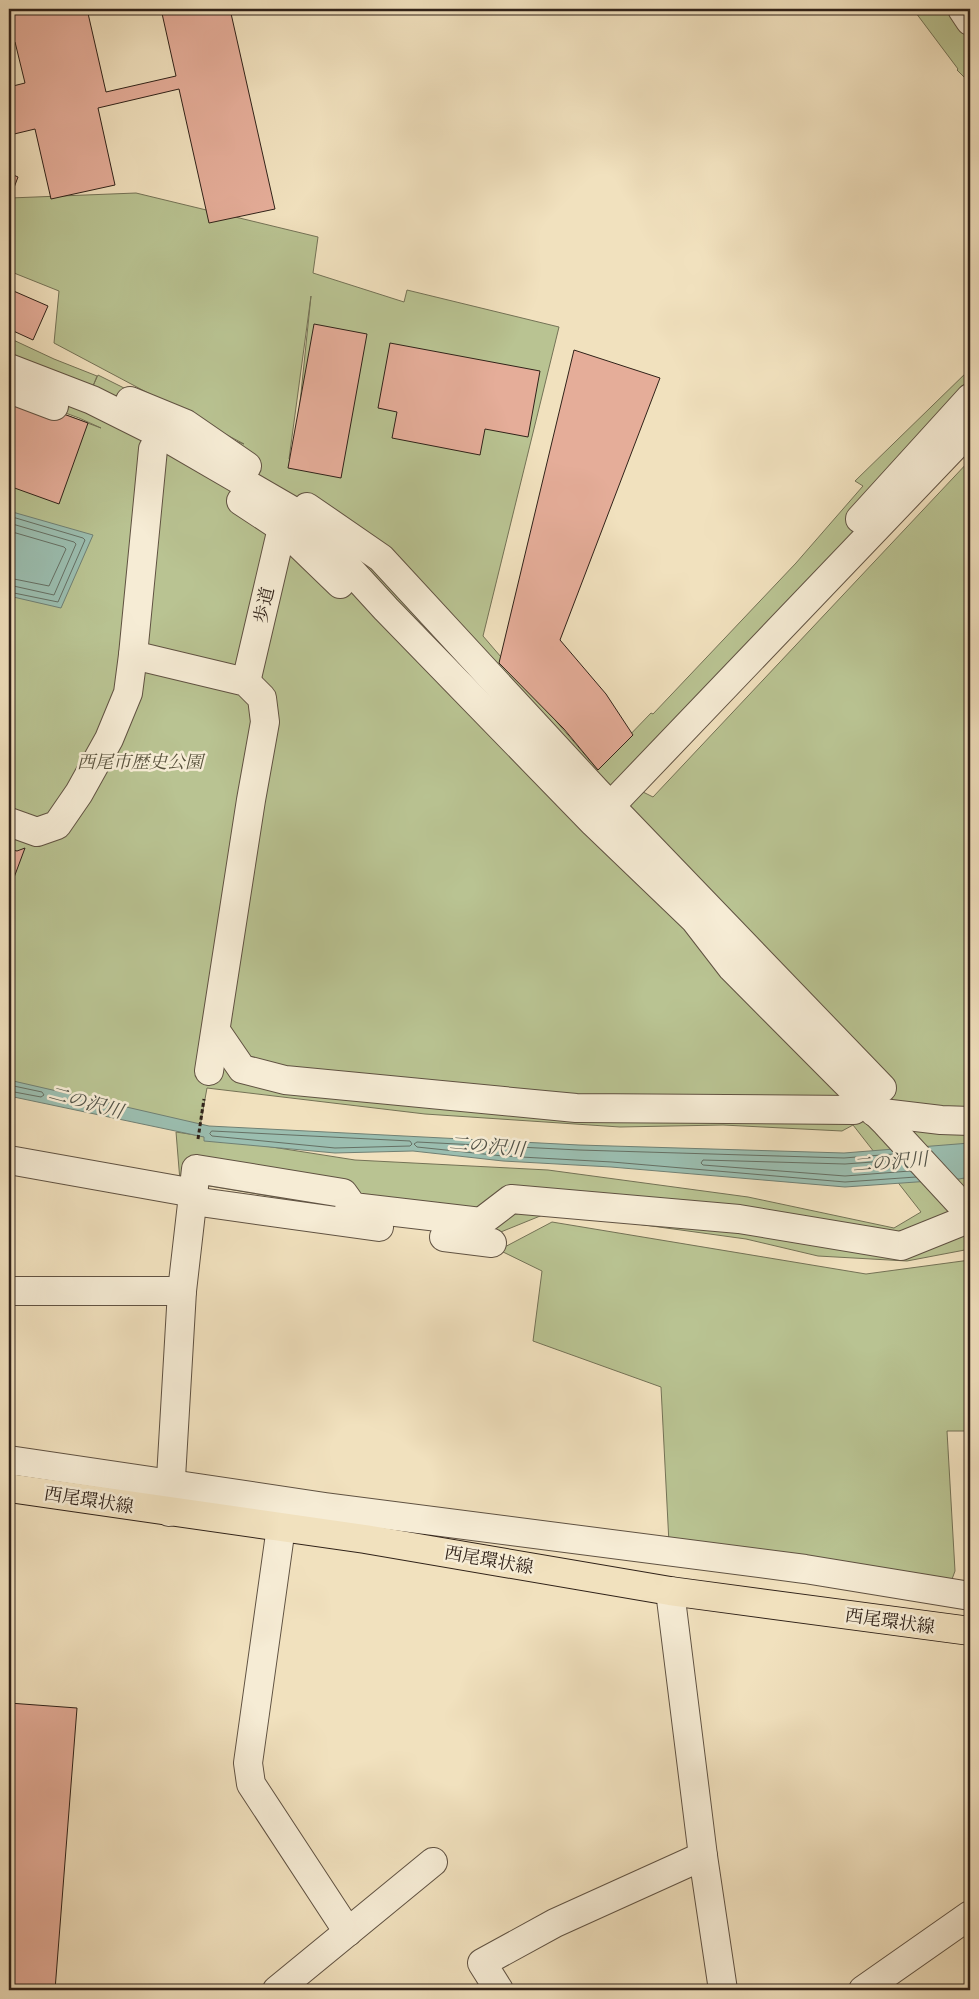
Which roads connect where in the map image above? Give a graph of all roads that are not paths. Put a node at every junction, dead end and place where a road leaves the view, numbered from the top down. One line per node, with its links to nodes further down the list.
1 (962, 9): 2 (street)
2 (970, 21)
3 (9, 350): 12 (street)
4 (9, 368): 12 (street)
5 (9, 389): 8 (street)
6 (970, 398): 12 (street)
7 (970, 430): 12 (street)
8 (153, 448): 9 (street); 10 (street)
9 (282, 528): 11 (street, 歩道); 16 (street)
10 (133, 655): 11 (street); 13 (street)
11 (246, 682): 14 (street)
12 (601, 807): 17 (street)
13 (9, 822)
14 (216, 1031): 15 (street); 17 (street)
15 (209, 1071)
16 (821, 1076)
17 (874, 1108): 18 (street); 21 (street)
18 (970, 1121)
19 (9, 1160): 20 (street)
20 (194, 1188): 21 (street); 22 (street); 24 (street)
21 (967, 1218)
22 (492, 1243)
23 (9, 1291): 24 (street)
24 (182, 1291): 26 (street)
25 (9, 1460): 26 (street)
26 (171, 1484): 28 (street); 31 (street)
27 (9, 1488): 28 (main road, 西尾環状線)
28 (169, 1512): 29 (main road, 西尾環状線)
29 (281, 1527): 30 (main road, 西尾環状線); 36 (street)
30 (670, 1591): 32 (main road, 西尾環状線); 33 (street)
31 (970, 1596)
32 (970, 1631)
33 (703, 1856): 37 (street); 39 (street)
34 (433, 1862): 36 (street)
35 (970, 1915): 40 (street)
36 (348, 1932): 38 (street)
37 (719, 1989)
38 (277, 1990)
39 (498, 1990)
40 (863, 1990)

